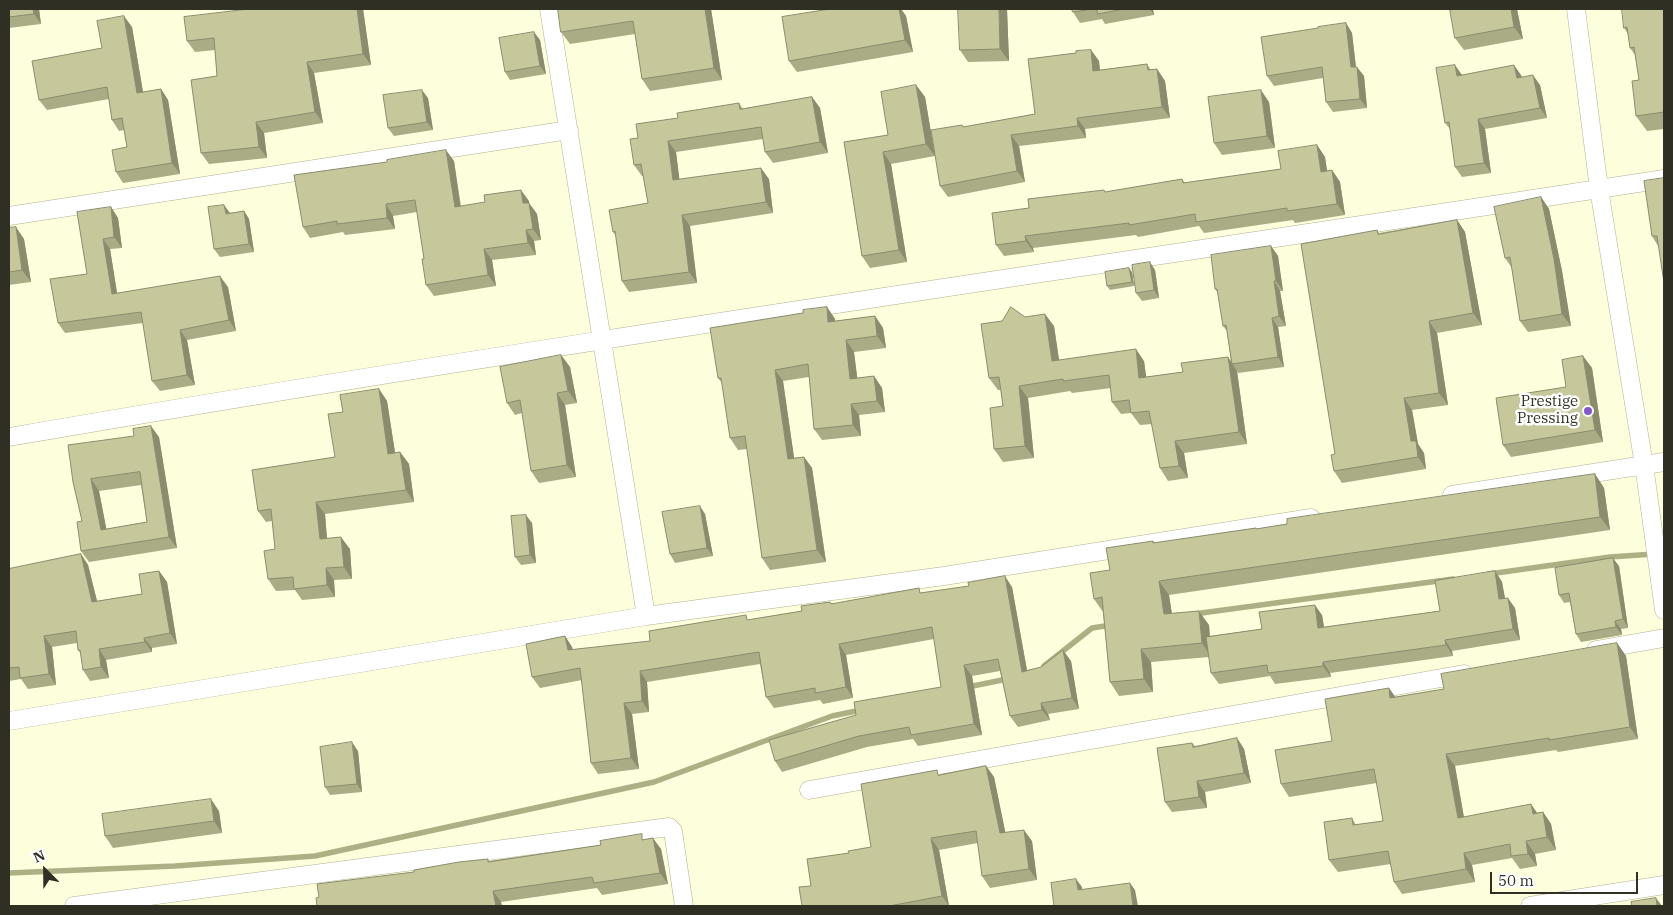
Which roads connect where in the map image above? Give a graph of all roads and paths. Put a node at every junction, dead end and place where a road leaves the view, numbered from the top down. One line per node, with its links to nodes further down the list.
1 (550, 9): 3 (street)
2 (1576, 9): 5 (street)
3 (569, 130): 6 (street); 7 (street)
4 (1664, 180): 5 (street)
5 (1599, 189): 7 (street); 10 (street)
6 (9, 216)
7 (602, 340): 8 (street); 14 (street)
8 (9, 437)
9 (1664, 462): 10 (street)
10 (1644, 465): 11 (street); 13 (street)
11 (1437, 498)
12 (1328, 515): 14 (street)
13 (1664, 610)
14 (646, 616): 18 (street)
15 (1664, 638): 16 (street)
16 (1576, 654)
17 (1477, 671): 19 (street)
18 (9, 721)
19 (809, 790)
20 (1664, 885): 23 (street)
21 (74, 906): 22 (street)
22 (684, 906)
23 (1530, 906)

